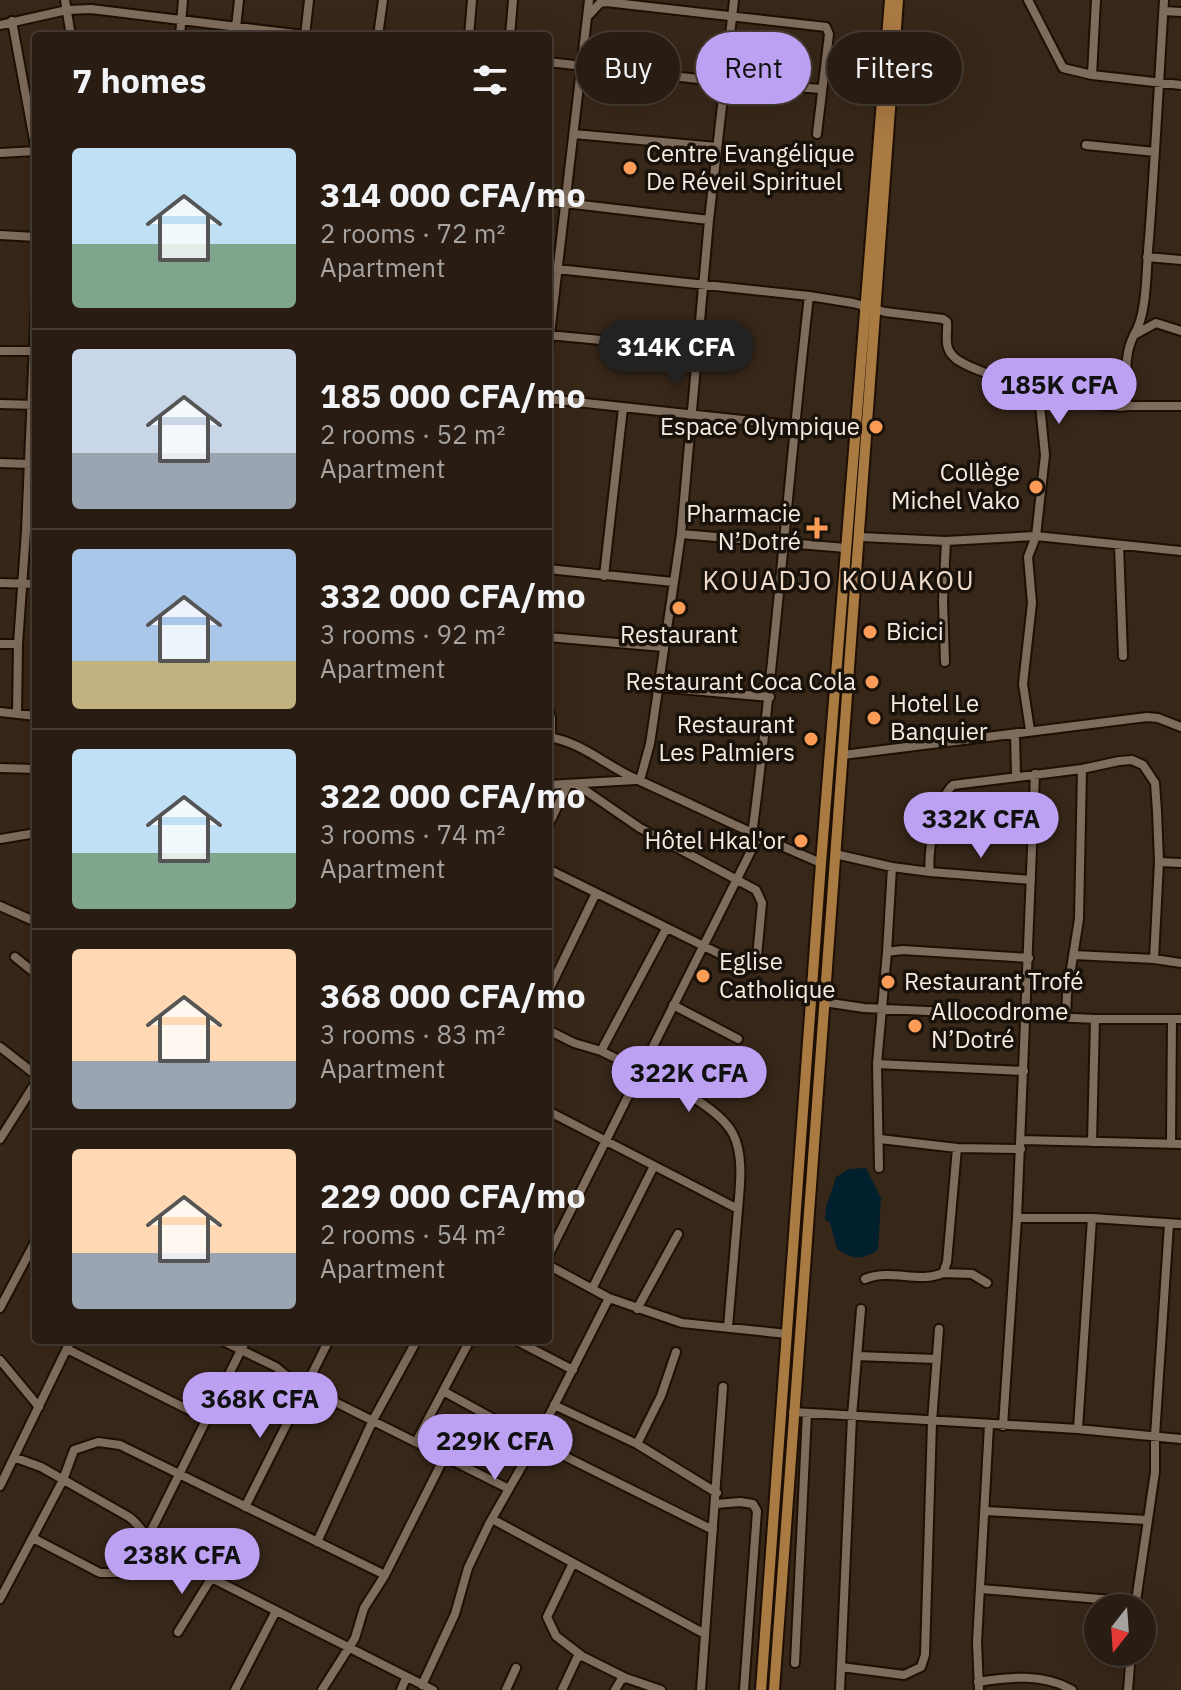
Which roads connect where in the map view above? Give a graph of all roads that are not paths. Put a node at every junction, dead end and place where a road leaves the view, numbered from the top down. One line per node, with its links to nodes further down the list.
1 (183, 0): 22 (street)
2 (239, 0): 26 (street)
3 (309, 0): 27 (street)
4 (383, 0): 28 (street)
5 (472, 0): 29 (street)
6 (513, 0): 30 (street)
7 (589, 0): 20 (street)
8 (734, 0): 19 (street)
9 (883, 0): 33 (main road)
10 (890, 0): 34 (main road)
11 (898, 0): 35 (main road)
12 (905, 0): 36 (main road)
13 (1029, 0): 39 (street)
14 (1096, 0): 39 (street)
15 (1164, 0): 17 (street)
16 (66, 5): 21 (street); 22 (street); 24 (street)
17 (1164, 11): 18 (street); 40 (street)
18 (1181, 12)
19 (733, 15): 20 (street); 32 (street); 43 (street)
20 (588, 16): 31 (street)
21 (12, 21): 23 (street); 47 (street)
22 (181, 21): 25 (street); 26 (street)
23 (0, 25)
24 (70, 32)
25 (180, 32)
26 (236, 32)
27 (305, 32)
28 (379, 32)
29 (469, 32)
30 (510, 32)
31 (586, 32)
32 (731, 32)
33 (881, 32)
34 (890, 32)
35 (894, 32)
36 (903, 32)
37 (552, 62): 38 (street)
38 (576, 65)
39 (1092, 75): 40 (street)
40 (1161, 84): 41 (street); 53 (street)
41 (1181, 85)
42 (811, 88): 43 (street)
43 (822, 89): 49 (street)
44 (578, 104): 48 (street)
45 (722, 104): 51 (street)
46 (886, 104): 65 (main road)
47 (32, 129)
48 (574, 134): 51 (street); 56 (street)
49 (817, 134)
50 (1086, 145): 53 (street)
51 (717, 147): 57 (street)
52 (32, 151): 54 (street)
53 (1155, 152): 60 (street)
54 (0, 153)
55 (552, 202): 56 (street)
56 (564, 203): 57 (street); 62 (street)
57 (709, 220): 63 (street)
58 (0, 235): 59 (street)
59 (32, 237)
60 (1147, 257): 61 (street); 68 (street)
61 (1181, 260)
62 (552, 269): 63 (street)
63 (704, 286): 64 (street); 69 (street)
64 (809, 296): 65 (street); 81 (street)
65 (870, 307): 72 (street); 82 (main road); 88 (main road)
66 (1181, 331): 68 (street)
67 (552, 335): 69 (street)
68 (1134, 335): 76 (street)
69 (696, 349): 79 (street)
70 (0, 351): 71 (street)
71 (32, 351)
72 (1065, 397): 76 (street); 87 (street)
73 (552, 399): 78 (street)
74 (0, 404): 75 (street)
75 (32, 405)
76 (1127, 406): 77 (street)
77 (1181, 406)
78 (623, 408): 79 (street); 95 (street)
79 (690, 416): 81 (street); 86 (street)
80 (32, 420): 84 (street)
81 (794, 426): 82 (street); 90 (street)
82 (855, 432): 92 (main road)
83 (0, 463): 84 (street)
84 (29, 464): 85 (street)
85 (31, 531): 98 (street)
86 (681, 534): 90 (street); 96 (street)
87 (1036, 536): 89 (street); 91 (street); 112 (street)
88 (860, 537): 89 (street); 115 (main road)
89 (946, 541): 105 (street)
90 (782, 543): 92 (street); 107 (street)
91 (1119, 545): 93 (street); 104 (street)
92 (846, 548): 130 (main road)
93 (1181, 551)
94 (552, 570): 95 (street)
95 (604, 576): 96 (street)
96 (673, 582): 103 (street)
97 (0, 583): 98 (street)
98 (23, 583): 99 (street); 102 (street)
99 (32, 584)
100 (552, 637): 103 (street)
101 (0, 644): 102 (street)
102 (18, 644): 109 (street)
103 (663, 647): 106 (street)
104 (1123, 656)
105 (945, 662)
106 (657, 687): 107 (street); 121 (street)
107 (770, 697): 126 (street)
108 (0, 712): 109 (street)
109 (17, 714): 110 (street)
110 (32, 716)
111 (1181, 727): 112 (street)
112 (1030, 730): 113 (street)
113 (1015, 734): 115 (street); 120 (street)
114 (552, 738): 121 (street)
115 (843, 755): 128 (main road)
116 (0, 768): 117 (street)
117 (32, 769)
118 (1082, 769): 119 (street); 129 (street); 143 (street)
119 (1035, 774): 120 (street); 136 (street)
120 (1016, 776): 134 (street)
121 (638, 780): 122 (street); 126 (street)
122 (572, 784): 123 (street); 124 (street); 135 (street)
123 (552, 785)
124 (552, 819)
125 (32, 834): 127 (street)
126 (755, 836): 130 (street); 135 (street)
127 (0, 839)
128 (835, 854): 132 (street); 152 (main road)
129 (1159, 862): 131 (street); 147 (street)
130 (821, 863): 197 (main road)
131 (1181, 863)
132 (892, 867): 134 (street); 142 (street)
133 (552, 871): 137 (street)
134 (930, 872): 136 (street)
135 (736, 878): 141 (street); 145 (street)
136 (1031, 880): 146 (street)
137 (596, 893): 140 (street); 151 (street)
138 (0, 906): 139 (street)
139 (32, 920)
140 (666, 929): 141 (street); 162 (street)
141 (705, 945): 149 (street); 153 (street)
142 (887, 952): 146 (street); 154 (street)
143 (1074, 955): 147 (street); 156 (street)
144 (15, 957): 150 (street)
145 (757, 957)
146 (1029, 958): 155 (street)
147 (1154, 959): 148 (street)
148 (1181, 963)
149 (748, 968)
150 (32, 971)
151 (552, 984)
152 (824, 1002): 154 (street); 216 (main road)
153 (673, 1005): 160 (street); 164 (street)
154 (880, 1008): 155 (street); 163 (street)
155 (1027, 1015): 156 (street); 165 (street)
156 (1066, 1017): 157 (street)
157 (1095, 1019): 158 (street); 172 (street)
158 (1176, 1019): 173 (street)
159 (552, 1032): 162 (street)
160 (738, 1039)
161 (0, 1047): 166 (street)
162 (601, 1051): 164 (street)
163 (877, 1064): 165 (street); 170 (street)
164 (640, 1071): 171 (street); 178 (street)
165 (1024, 1071): 174 (street)
166 (32, 1072)
167 (32, 1088): 169 (street)
168 (552, 1113): 171 (street)
169 (0, 1139)
170 (880, 1139): 175 (street); 177 (street)
171 (605, 1141): 176 (street); 184 (street)
172 (1092, 1142): 173 (street); 174 (street)
173 (1176, 1143)
174 (1021, 1145): 175 (street); 179 (street)
175 (957, 1148): 187 (street)
176 (654, 1166): 178 (street); 190 (street)
177 (879, 1168)
178 (738, 1209): 195 (street)
179 (1017, 1218): 180 (street); 223 (street)
180 (1092, 1218): 181 (street); 224 (street)
181 (1169, 1224): 182 (street); 225 (street)
182 (1181, 1224)
183 (678, 1234): 193 (street)
184 (552, 1248)
185 (32, 1251): 192 (street)
186 (552, 1267): 190 (street)
187 (943, 1273): 188 (street); 189 (street)
188 (865, 1279)
189 (987, 1283)
190 (592, 1289): 191 (street)
191 (609, 1298): 193 (street); 210 (street)
192 (0, 1308)
193 (637, 1309): 195 (street)
194 (861, 1309): 207 (street)
195 (728, 1327): 197 (street)
196 (939, 1329): 208 (street)
197 (787, 1334): 277 (main road)
198 (69, 1344): 215 (street); 219 (street)
199 (229, 1344): 205 (street)
200 (244, 1344): 205 (street)
201 (327, 1344): 211 (street)
202 (415, 1344): 220 (street)
203 (468, 1344): 213 (street)
204 (523, 1344): 210 (street)
205 (241, 1350): 211 (street); 219 (street)
206 (676, 1352): 229 (street)
207 (857, 1356): 208 (street); 218 (street)
208 (936, 1359): 221 (street)
209 (0, 1360): 215 (street)
210 (573, 1370): 214 (street)
211 (304, 1386): 220 (street); 238 (street)
212 (723, 1387): 236 (street)
213 (443, 1391): 227 (street); 228 (street)
214 (554, 1405): 228 (street); 229 (street)
215 (39, 1407): 231 (street)
216 (793, 1412): 217 (street); 278 (main road)
217 (807, 1413): 218 (street); 259 (street)
218 (852, 1416): 221 (street); 261 (street)
219 (205, 1418): 232 (street)
220 (373, 1420): 227 (street); 245 (street)
221 (932, 1422): 222 (street); 261 (street)
222 (989, 1425): 223 (street); 239 (street)
223 (1003, 1426): 224 (street)
224 (1078, 1429): 225 (street)
225 (1155, 1436): 226 (street); 241 (street)
226 (1181, 1439)
227 (416, 1442): 230 (street)
228 (536, 1442): 235 (street); 242 (street)
229 (637, 1444): 236 (street)
230 (445, 1456): 235 (street); 247 (street)
231 (16, 1458): 233 (street); 234 (street)
232 (178, 1475): 234 (street); 238 (street); 244 (street)
233 (1, 1480)
234 (63, 1480): 243 (street); 244 (street)
235 (509, 1489): 240 (street)
236 (717, 1493): 237 (street)
237 (716, 1504): 242 (street); 276 (street)
238 (245, 1507): 245 (street)
239 (985, 1511): 241 (street); 250 (street)
240 (492, 1519): 246 (street); 265 (street)
241 (1147, 1520): 251 (street)
242 (713, 1530): 256 (street)
243 (33, 1538): 244 (street); 249 (street)
244 (146, 1541): 248 (street)
245 (317, 1542): 247 (street)
246 (573, 1563): 256 (street); 258 (street)
247 (385, 1575): 257 (street)
248 (212, 1577): 254 (street); 255 (street)
249 (4, 1584): 252 (street)
250 (981, 1589): 253 (street); 266 (street)
251 (1137, 1594)
252 (0, 1599)
253 (1084, 1600)
254 (276, 1611): 257 (street); 267 (street)
255 (178, 1632)
256 (705, 1634): 275 (street)
257 (350, 1646): 263 (street); 268 (street)
258 (582, 1656): 264 (street); 272 (street)
259 (795, 1663)
260 (1130, 1666): 281 (street)
261 (841, 1667): 279 (street)
262 (516, 1668): 271 (street)
263 (406, 1678): 265 (street); 269 (street)
264 (626, 1678): 273 (street); 274 (street)
265 (422, 1685): 270 (street)
266 (978, 1686): 280 (street)
267 (235, 1690)
268 (322, 1690)
269 (401, 1690)
270 (433, 1690)
271 (506, 1690)
272 (562, 1690)
273 (615, 1690)
274 (661, 1690)
275 (701, 1690)
276 (744, 1690)
277 (761, 1690)
278 (774, 1690)
279 (840, 1690)
280 (1072, 1690)
281 (1128, 1690)

